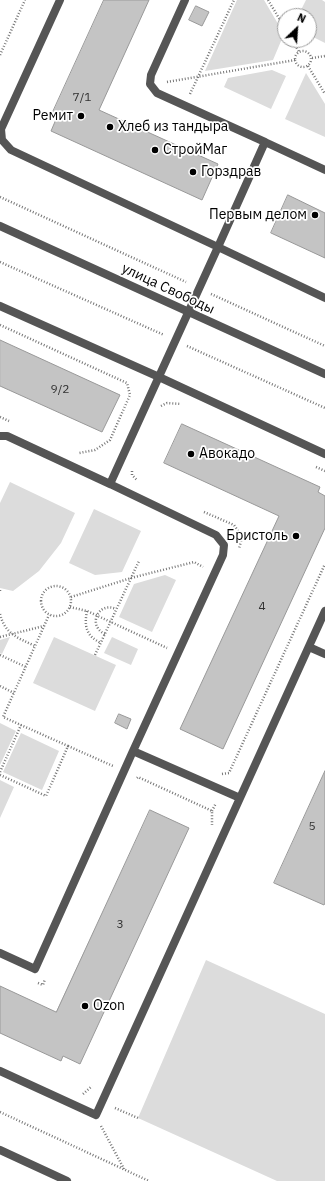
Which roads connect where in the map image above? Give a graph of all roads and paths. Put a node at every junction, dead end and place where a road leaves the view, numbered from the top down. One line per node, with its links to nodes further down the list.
1 (25, 0): 9 (path)
2 (60, 0): 22 (street)
3 (185, 0): 15 (street)
4 (234, 0): 14 (path)
5 (268, 0): 6 (path)
6 (277, 15)
7 (297, 48): 8 (path)
8 (299, 52): 11 (path); 12 (path)
9 (0, 55)
10 (325, 56): 11 (path)
11 (312, 58): 13 (path)
12 (295, 60): 13 (path); 14 (path)
13 (308, 66): 16 (path)
14 (199, 76): 15 (path); 17 (path)
15 (150, 84): 17 (street)
16 (325, 94)
17 (185, 106): 18 (street)
18 (265, 142): 19 (street); 22 (street)
19 (325, 170)
20 (0, 197): 23 (path)
21 (0, 226): 26 (street, улица Свободы)
22 (218, 247): 23 (street); 24 (street)
23 (199, 288): 26 (street); 28 (path)
24 (325, 298)
25 (0, 306): 30 (street)
26 (188, 312): 29 (street, улица Свободы); 30 (street)
27 (0, 325): 34 (path)
28 (325, 346)
29 (325, 374)
30 (159, 377): 35 (street); 36 (street)
31 (0, 417): 32 (path)
32 (14, 424)
33 (0, 436): 36 (street)
34 (79, 453)
35 (325, 454)
36 (110, 484): 39 (street)
37 (139, 560): 40 (path)
38 (325, 564): 70 (path)
39 (215, 572): 40 (path); 57 (street)
40 (131, 578): 41 (path); 43 (path)
41 (71, 597): 42 (path); 47 (path)
42 (70, 608): 44 (path); 47 (path)
43 (116, 609): 48 (path); 49 (path)
44 (87, 611): 48 (path); 54 (path)
45 (325, 611): 56 (street)
46 (0, 614): 51 (path)
47 (49, 614): 50 (path)
48 (97, 615): 49 (path); 52 (path)
49 (111, 622): 52 (path); 57 (path)
50 (44, 626): 51 (path); 55 (path)
51 (12, 634): 53 (path); 55 (path)
52 (105, 634): 54 (path)
53 (0, 637)
54 (101, 643): 60 (path)
55 (35, 646): 61 (path)
56 (309, 647): 58 (street); 74 (street)
57 (178, 653): 67 (street)
58 (325, 654)
59 (0, 655): 61 (path)
60 (95, 655)
61 (26, 667): 63 (path)
62 (0, 686): 63 (path)
63 (14, 693): 64 (path)
64 (2, 716): 65 (path)
65 (21, 725): 66 (path); 69 (path)
66 (68, 746): 68 (path); 71 (path)
67 (133, 751): 68 (street); 74 (street)
68 (124, 771): 72 (path); 76 (street)
69 (0, 772)
70 (216, 772)
71 (0, 775)
72 (138, 777): 73 (path); 75 (path)
73 (134, 784)
74 (240, 798): 82 (street)
75 (209, 832)
76 (0, 953)
77 (46, 978): 78 (path)
78 (36, 982)
79 (0, 1071): 84 (street)
80 (95, 1081): 81 (path)
81 (79, 1095)
82 (102, 1102): 84 (street); 85 (path)
83 (0, 1112): 87 (path)
84 (96, 1115): 87 (path)
85 (138, 1118)
86 (0, 1150): 88 (street)
87 (124, 1169): 90 (path)
88 (58, 1179): 89 (street)
89 (67, 1181)
90 (149, 1181)

